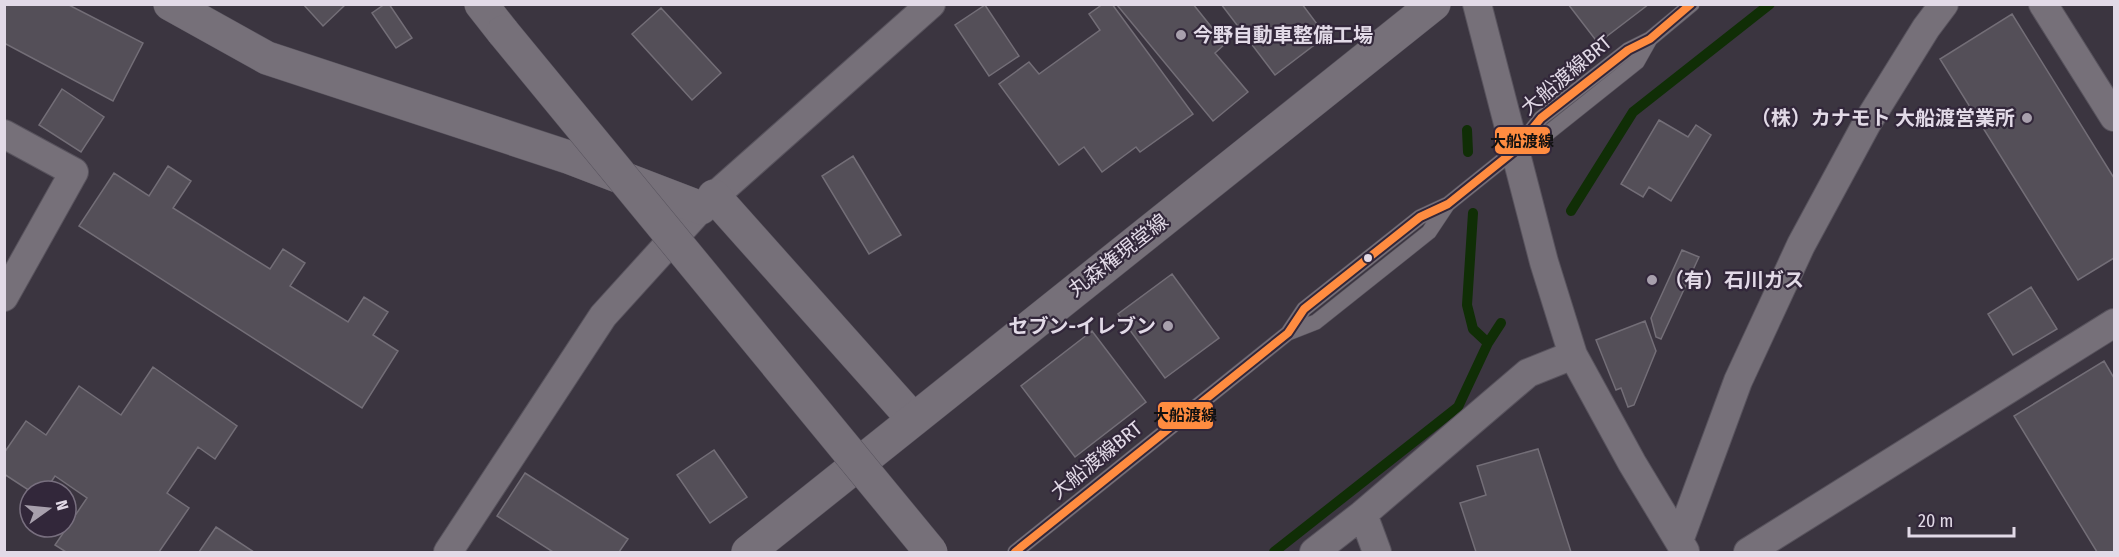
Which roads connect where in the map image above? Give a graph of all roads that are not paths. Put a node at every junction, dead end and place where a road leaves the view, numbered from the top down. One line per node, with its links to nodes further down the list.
1 (170, 4): 12 (street)
2 (481, 4): 21 (street, bridge)
3 (931, 4): 12 (street)
4 (1434, 4): 16 (street, 丸森権現堂線)
5 (1477, 4): 11 (street)
6 (1692, 4): 11 (lane, 大船渡線BRT)
7 (1944, 4): 18 (street)
8 (2043, 4): 9 (street)
9 (2115, 117)
10 (4, 134): 13 (street)
11 (1514, 151): 15 (street); 22 (lane, 大船渡線BRT)
12 (707, 202): 16 (street); 19 (street)
13 (4, 297)
14 (2115, 323): 25 (street)
15 (1573, 355): 17 (street); 18 (street)
16 (913, 419): 20 (street, 丸森権現堂線)
17 (1364, 514): 23 (street); 24 (street)
18 (1682, 547)
19 (448, 552)
20 (748, 552)
21 (931, 552)
22 (1015, 552)
23 (1314, 552)
24 (1377, 552)
25 (1748, 552)

